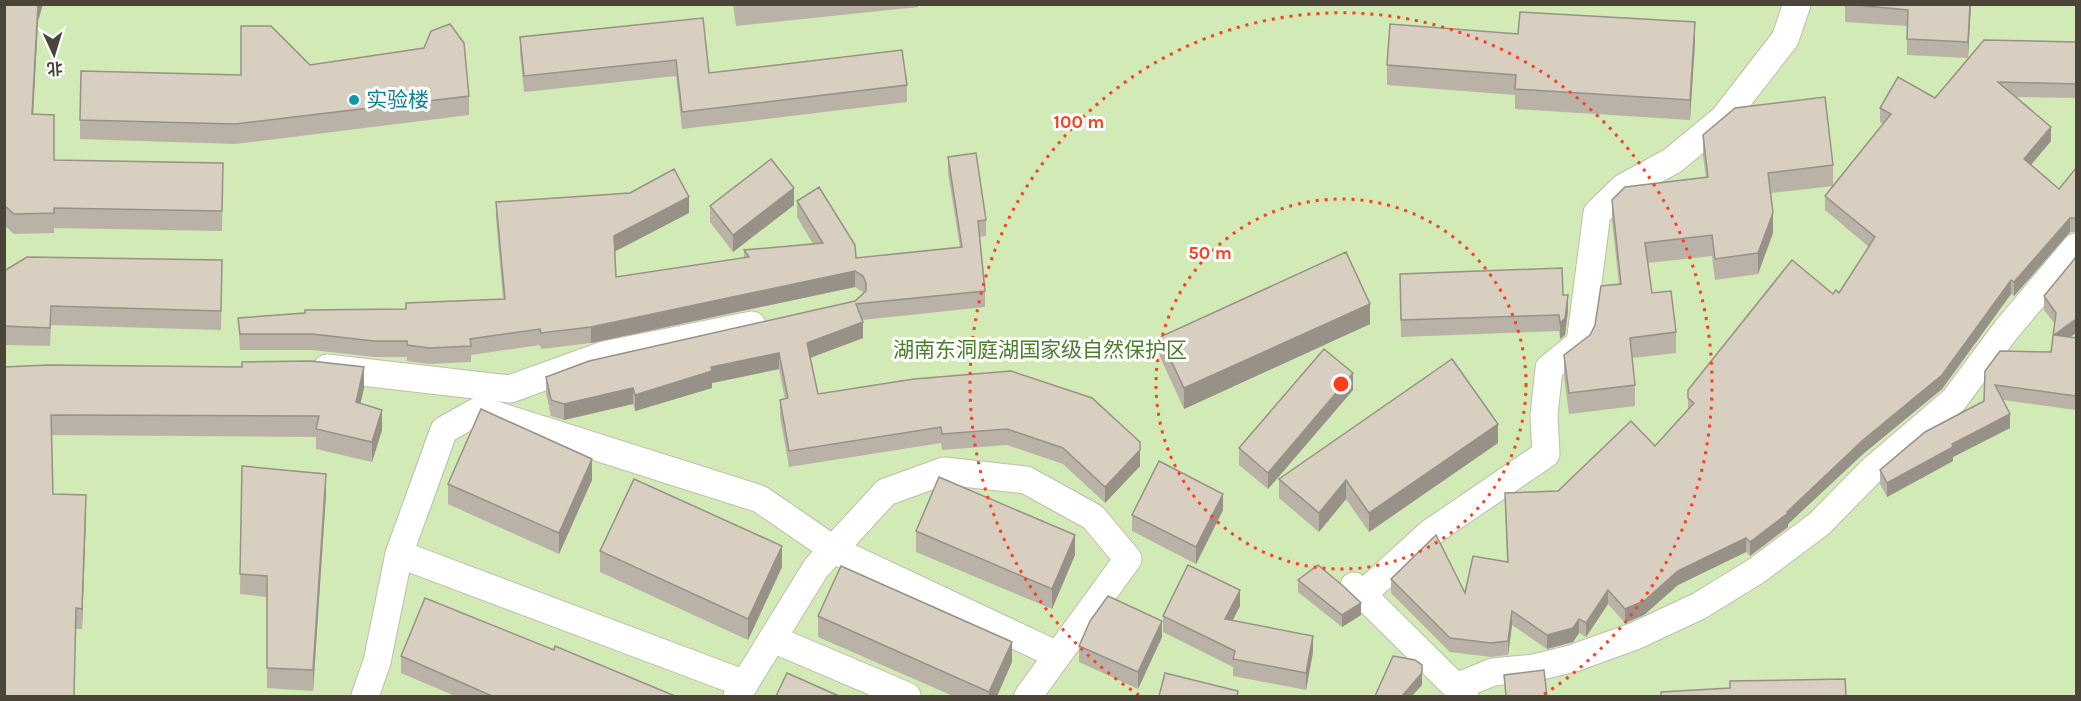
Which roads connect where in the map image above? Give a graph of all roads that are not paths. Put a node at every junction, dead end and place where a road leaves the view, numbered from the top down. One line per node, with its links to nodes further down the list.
1 (1797, 4): 10 (street)
2 (2076, 248): 10 (street)
3 (774, 320): 4 (street)
4 (301, 367)
5 (834, 550): 6 (street); 7 (street); 8 (street); 8 (street)
6 (399, 554): 9 (street); 11 (street)
7 (773, 639): 9 (street); 12 (street)
8 (1057, 655): 13 (street)
9 (741, 690)
10 (1460, 692)
11 (368, 695)
12 (907, 696)
13 (1028, 696)

